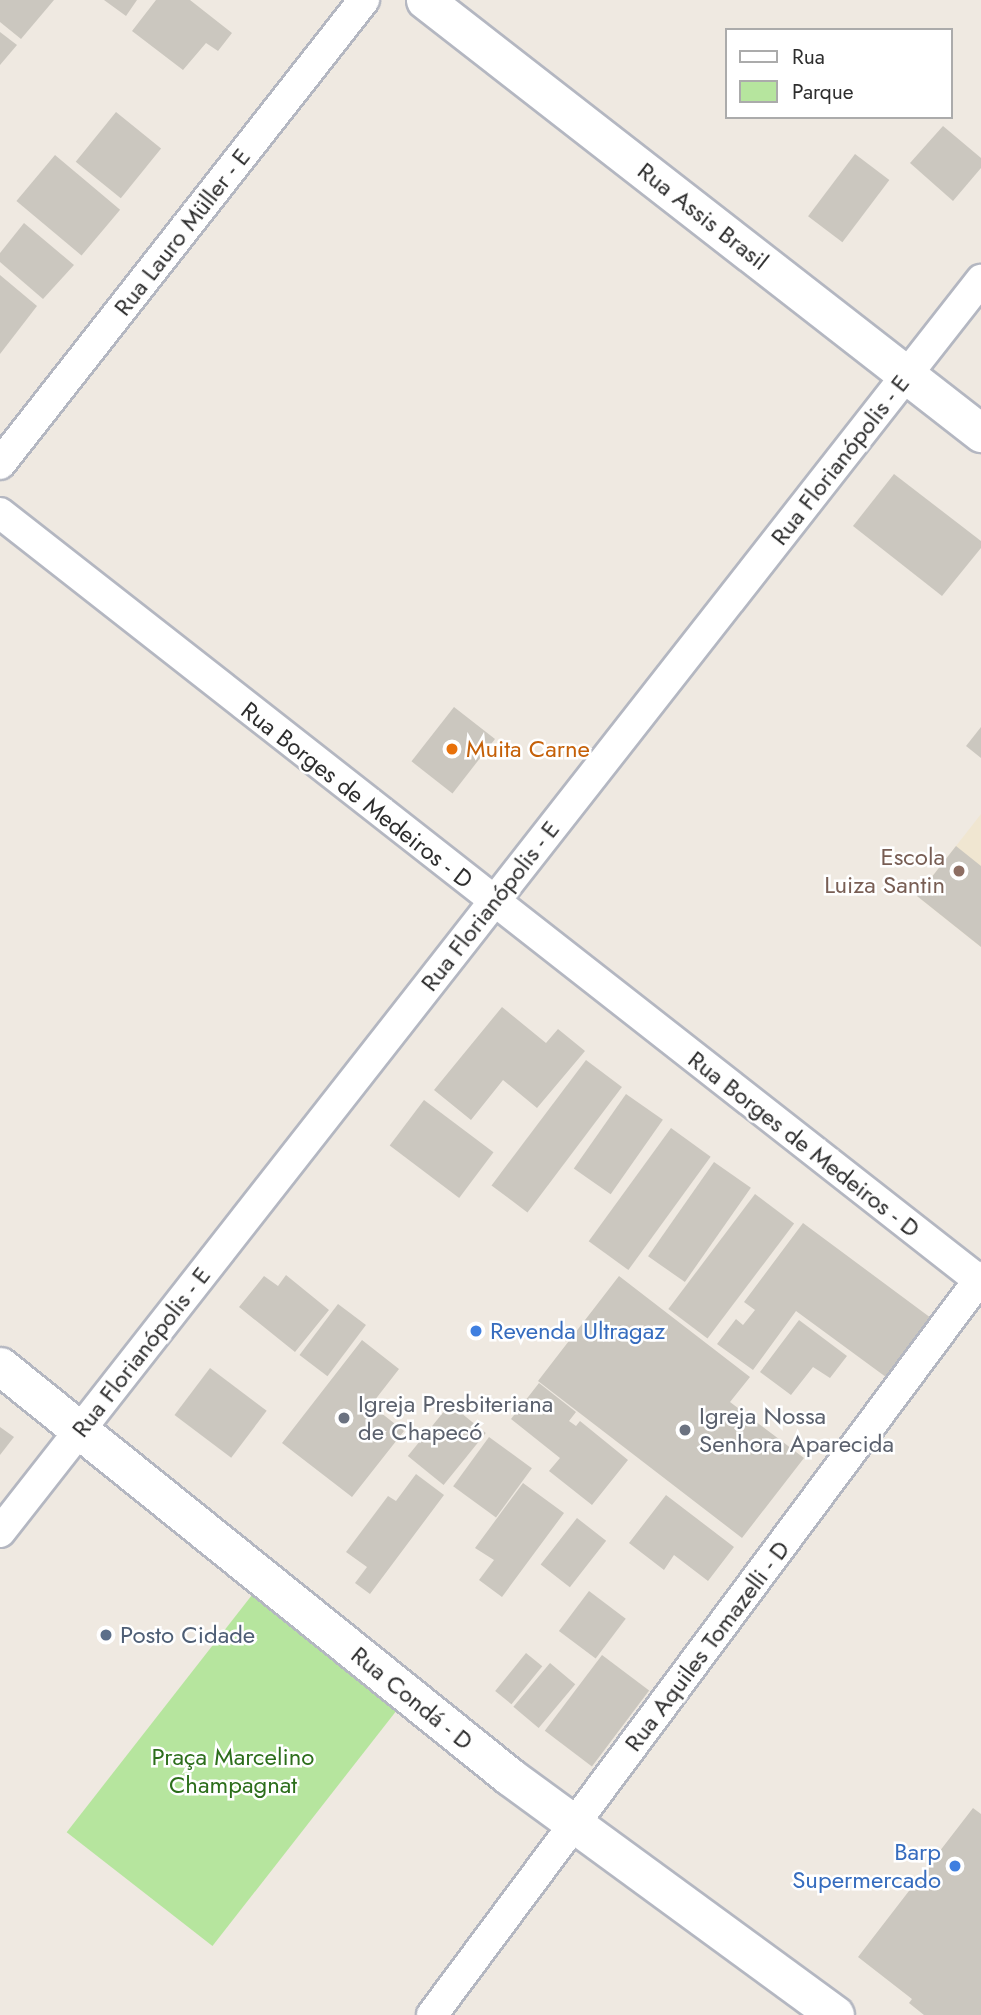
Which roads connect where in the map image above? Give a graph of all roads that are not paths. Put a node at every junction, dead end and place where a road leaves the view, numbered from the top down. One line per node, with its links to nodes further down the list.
1 (364, 0): 6 (street, Rua Lauro Müller - E)
2 (425, 0): 4 (street, Rua Assis Brasil)
3 (981, 280): 4 (street, Rua Florianópolis - E)
4 (906, 375): 5 (street, Rua Assis Brasil); 8 (street, Rua Florianópolis - E)
5 (981, 433)
6 (0, 464)
7 (0, 513): 8 (street, Rua Borges de Medeiros - D)
8 (493, 902): 9 (street, Rua Borges de Medeiros - D); 11 (street, Rua Florianópolis - E)
9 (980, 1279): 13 (street, Rua Aquiles Tomazelli - D)
10 (0, 1366): 11 (street, Rua Condá - D)
11 (79, 1431): 12 (street, Rua Florianópolis - E); 13 (street, Rua Condá - D)
12 (0, 1532)
13 (573, 1826): 14 (street, Rua Aquiles Tomazelli - D); 15 (street, Rua Condá - D)
14 (432, 2015)
15 (835, 2015)

